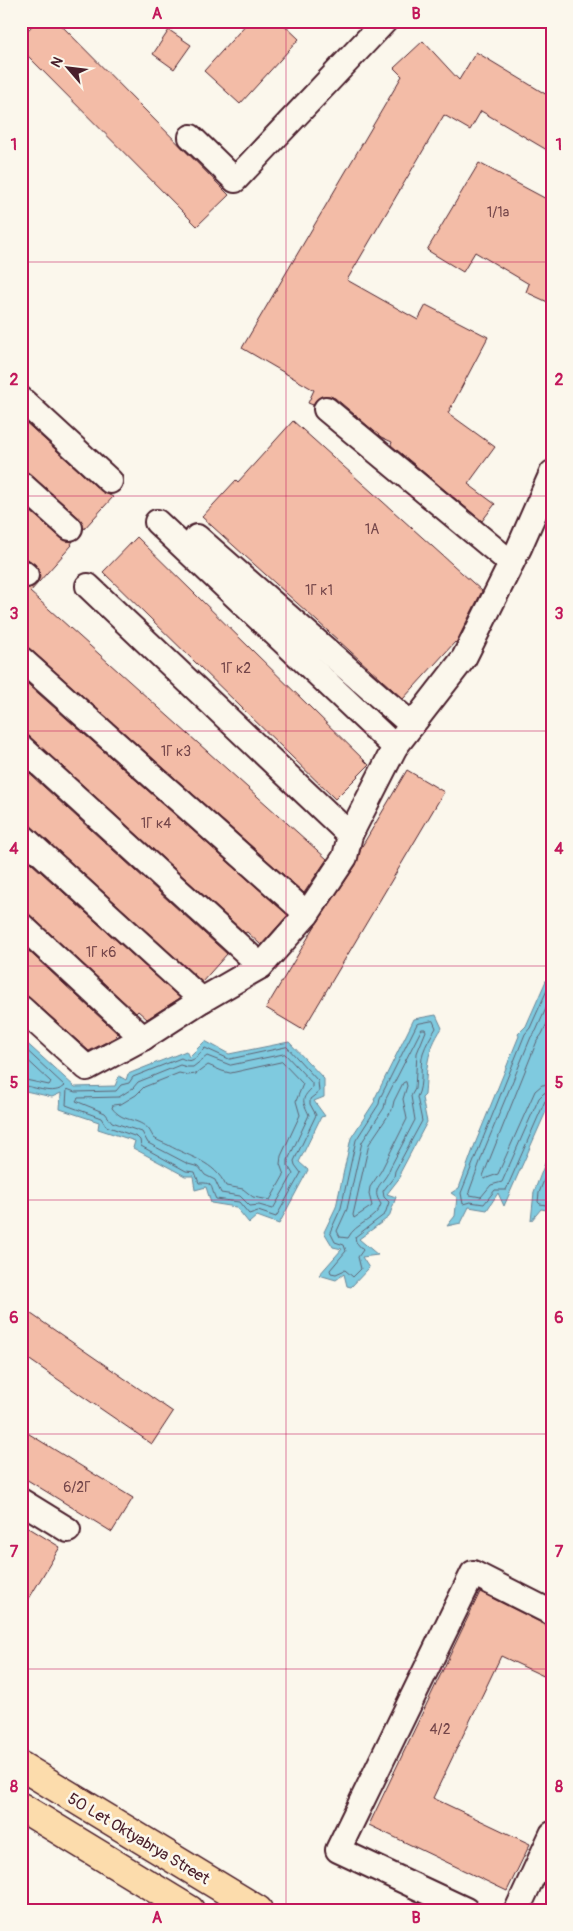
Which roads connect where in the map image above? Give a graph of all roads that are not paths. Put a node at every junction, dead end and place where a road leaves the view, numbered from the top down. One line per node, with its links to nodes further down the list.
1 (385, 21): 2 (lane)
2 (192, 137)
3 (21, 399): 6 (lane)
4 (326, 408): 11 (lane)
5 (552, 473): 11 (lane)
6 (110, 482)
7 (21, 484): 9 (lane)
8 (157, 522): 16 (lane)
9 (70, 528)
10 (197, 537): 14 (lane)
11 (511, 563): 14 (lane)
12 (88, 586): 18 (lane)
13 (21, 659): 19 (lane)
14 (412, 725): 16 (lane)
15 (21, 747): 21 (lane)
16 (395, 747): 18 (lane)
17 (21, 835): 22 (lane)
18 (350, 835): 19 (lane)
19 (307, 914): 21 (lane)
20 (21, 925): 24 (lane)
21 (261, 966): 22 (lane)
22 (202, 1000): 24 (lane)
23 (21, 1008): 24 (lane)
24 (143, 1038)
25 (21, 1502): 26 (lane)
26 (68, 1530)
27 (552, 1613): 33 (lane)
28 (21, 1766): 32 (main road, 50 Let Oktyabrya Street)
29 (21, 1807): 31 (main road)
30 (552, 1834): 34 (lane)
31 (190, 1910)
32 (258, 1910)
33 (466, 1910)
34 (517, 1910)

